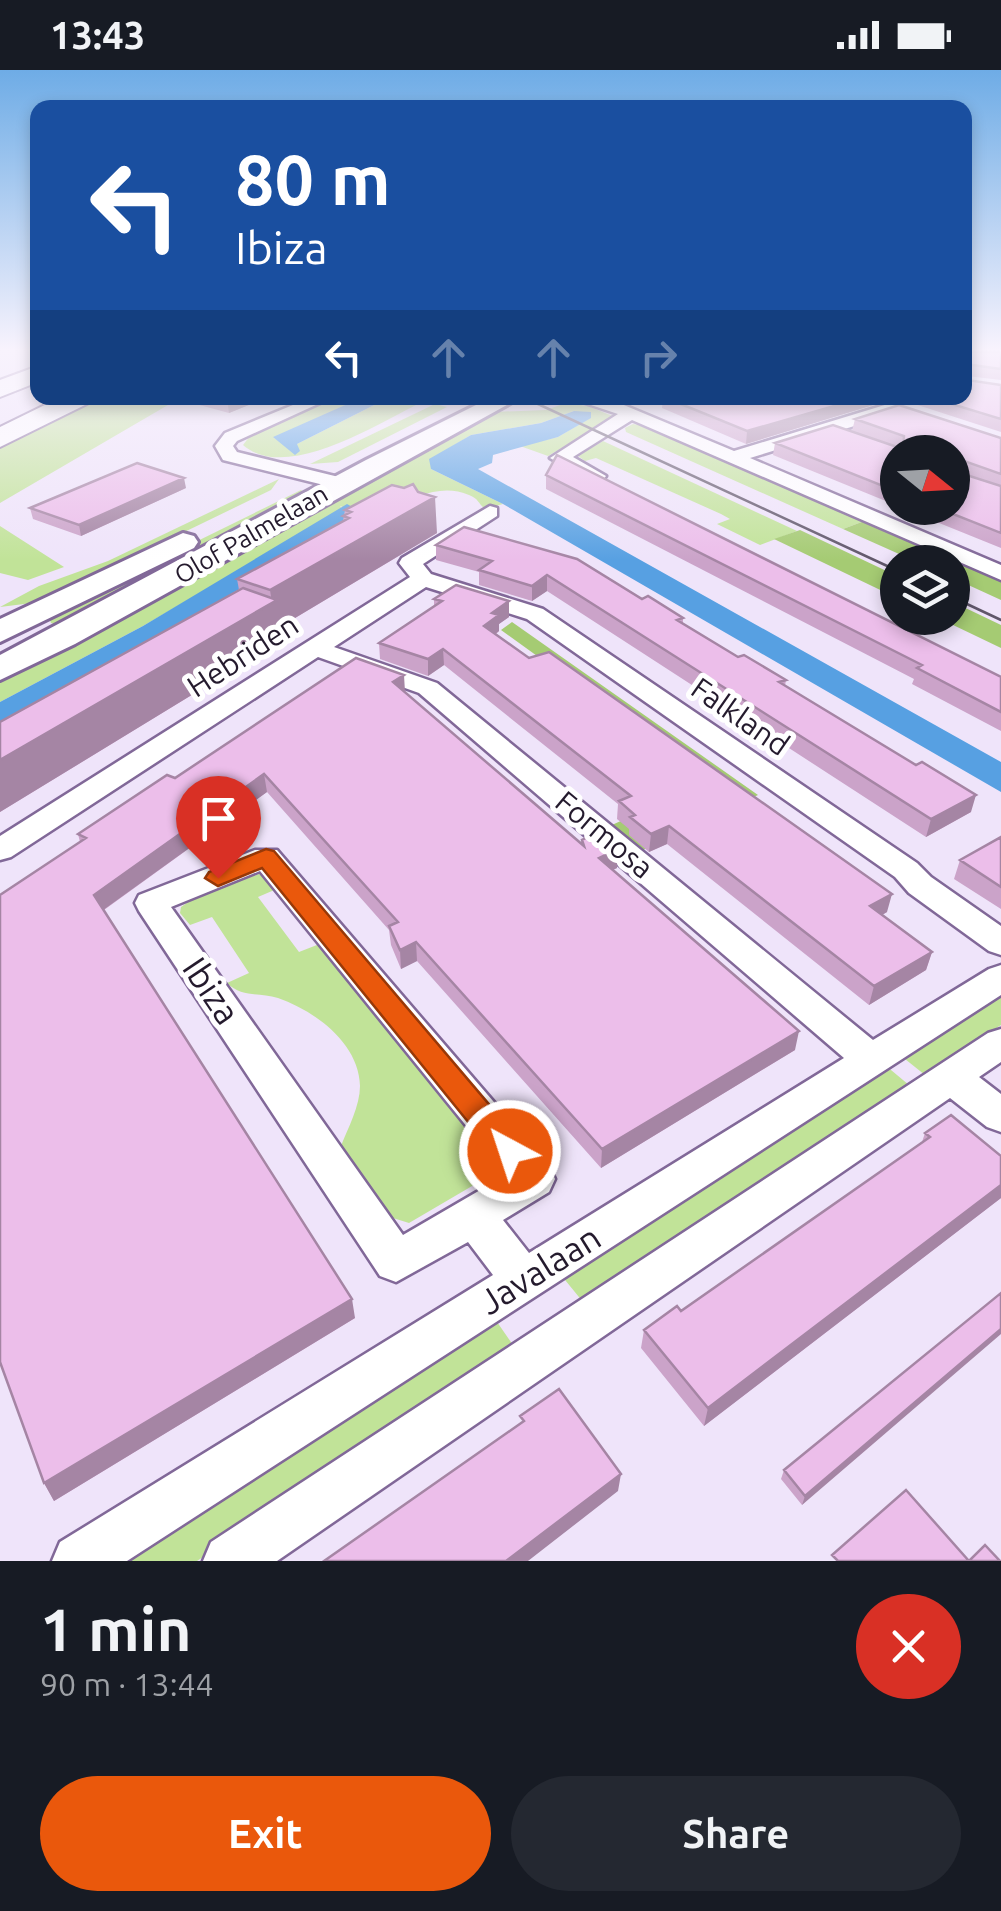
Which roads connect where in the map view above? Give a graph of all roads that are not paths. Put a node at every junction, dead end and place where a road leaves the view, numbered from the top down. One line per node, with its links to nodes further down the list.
1 (32, 422): 8 (main road)
2 (267, 422): 10 (street)
3 (432, 422): 10 (street, Olof Palmelaan)
4 (455, 422): 10 (street, Olof Palmelaan)
5 (618, 422): 11 (street)
6 (652, 422): 9 (street)
7 (864, 422): 9 (street)
8 (0, 438)
9 (734, 457): 13 (street)
10 (327, 480): 15 (street, Olof Palmelaan)
11 (618, 487)
12 (490, 512): 14 (street)
13 (1001, 573)
14 (423, 580): 16 (street, Hebriden); 18 (street, Falkland)
15 (6, 644)
16 (315, 648): 17 (street, Hebriden); 21 (street, Formosa)
17 (0, 850)
18 (1001, 943)
19 (1001, 978): 21 (street, Javalaan)
20 (1001, 1043): 22 (street)
21 (872, 1060): 25 (street, Javalaan)
22 (952, 1078): 23 (street); 27 (street)
23 (1001, 1116)
24 (474, 1216): 24 (street, Ibiza); 25 (street)
25 (524, 1281): 26 (street, Javalaan)
26 (79, 1561)
27 (230, 1561)

